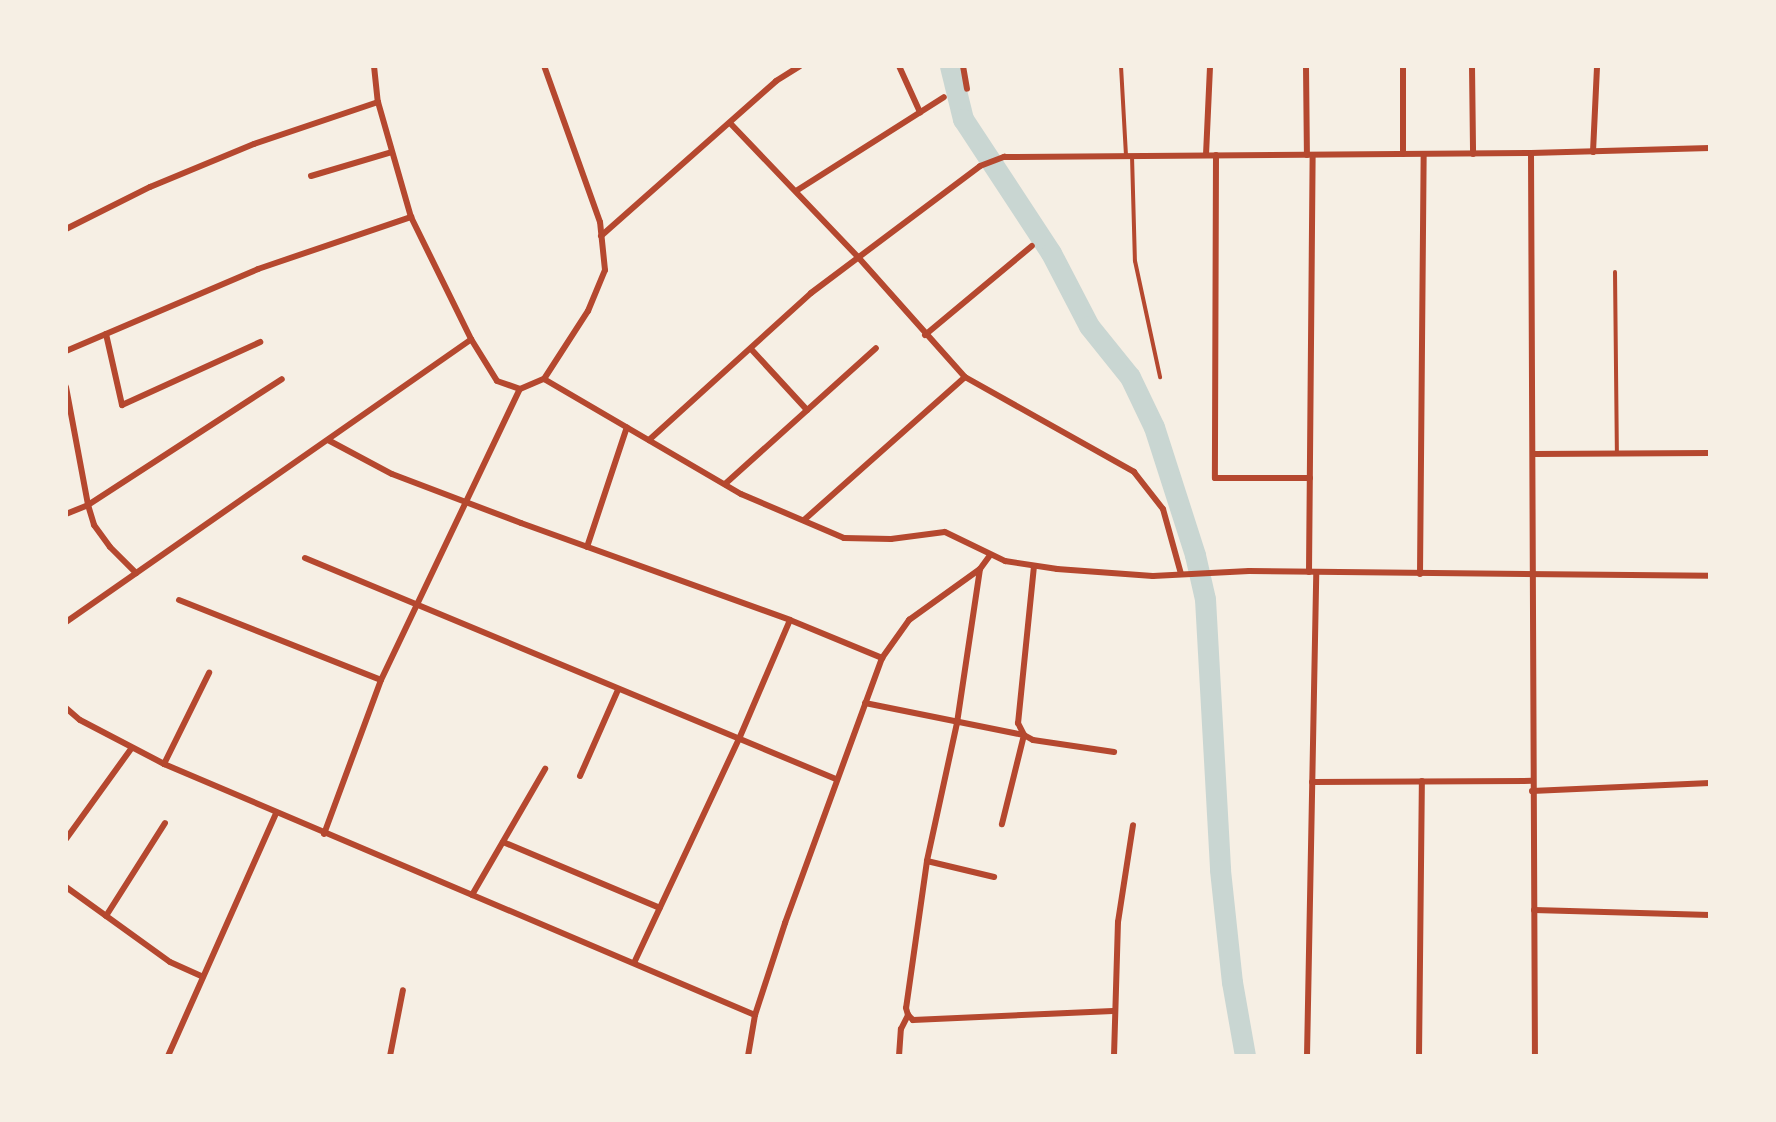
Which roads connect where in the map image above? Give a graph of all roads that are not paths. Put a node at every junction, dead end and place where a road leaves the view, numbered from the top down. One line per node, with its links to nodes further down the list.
1 (374, 66): 14 (street)
2 (544, 66): 32 (street)
3 (800, 66): 16 (street)
4 (899, 66): 15 (street)
5 (963, 66): 12 (street)
6 (1121, 66): 27 (lane)
7 (1210, 66): 24 (street)
8 (1306, 66): 26 (street)
9 (1403, 66): 21 (street)
10 (1472, 66): 23 (street)
11 (1598, 66): 19 (street)
12 (967, 89)
13 (944, 97): 15 (street)
14 (378, 102): 18 (street); 31 (street)
15 (920, 112): 29 (street)
16 (730, 123): 29 (street); 32 (street)
17 (1710, 148): 19 (street)
18 (392, 152): 28 (street); 30 (street)
19 (1593, 152): 20 (street)
20 (1531, 153): 23 (street); 56 (street)
21 (1403, 154): 22 (street); 26 (street)
22 (1424, 154): 23 (street); 71 (street)
23 (1473, 154)
24 (1206, 155): 25 (street); 27 (street)
25 (1216, 155): 26 (street); 57 (street)
26 (1310, 155): 57 (street)
27 (1129, 156): 34 (street); 44 (lane)
28 (311, 176)
29 (796, 191): 34 (street)
30 (411, 217): 36 (street); 38 (street)
31 (66, 229)
32 (601, 236): 46 (street)
33 (1032, 246): 37 (street)
34 (858, 257): 37 (street); 41 (street)
35 (1615, 272): 54 (lane)
36 (106, 334): 39 (street); 42 (street)
37 (925, 335): 43 (street)
38 (471, 339): 48 (street); 52 (street)
39 (260, 342)
40 (876, 348): 49 (street)
41 (751, 349): 49 (street); 53 (street)
42 (66, 351)
43 (965, 377): 62 (street); 70 (street)
44 (1160, 377)
45 (282, 379): 60 (street)
46 (544, 379): 48 (street); 51 (street)
47 (66, 387): 50 (street)
48 (519, 389): 59 (street)
49 (807, 410): 58 (street)
50 (70, 426): 60 (street)
51 (627, 427): 53 (street); 63 (street)
52 (328, 440): 59 (street); 69 (street)
53 (649, 440): 58 (street)
54 (1617, 453): 55 (street); 56 (street)
55 (1710, 453)
56 (1534, 454): 72 (street)
57 (1310, 478): 68 (street)
58 (725, 484): 62 (street)
59 (466, 501): 63 (street); 75 (street)
60 (88, 505): 61 (street); 69 (street)
61 (66, 514)
62 (804, 520): 64 (street)
63 (587, 547): 76 (street)
64 (990, 555): 66 (street); 67 (street)
65 (305, 558): 75 (street)
66 (1034, 566): 70 (street); 85 (street)
67 (980, 570): 78 (street); 84 (street)
68 (1313, 572): 70 (street); 71 (street); 94 (street)
69 (136, 573): 77 (street)
70 (1181, 574)
71 (1420, 574): 72 (street)
72 (1533, 576): 73 (street); 93 (street)
73 (1710, 576)
74 (179, 600): 80 (street)
75 (417, 604): 80 (street); 81 (street)
76 (790, 620): 78 (street); 86 (street)
77 (66, 622)
78 (882, 658): 82 (street)
79 (208, 673): 89 (street)
80 (381, 680): 102 (street)
81 (618, 690): 86 (street); 91 (street)
82 (865, 703): 84 (street); 92 (street)
83 (66, 708): 87 (street)
84 (957, 723): 85 (street); 105 (street)
85 (1024, 735): 88 (street); 100 (street)
86 (739, 739): 92 (street); 109 (street)
87 (131, 749): 89 (street); 103 (street)
88 (1114, 752)
89 (164, 764): 98 (street)
90 (545, 769): 104 (street)
91 (580, 776)
92 (836, 779): 117 (street)
93 (1532, 781): 95 (street); 97 (street)
94 (1311, 782): 95 (street); 124 (street)
95 (1422, 782): 125 (street)
96 (1710, 783): 97 (street)
97 (1532, 791): 110 (street)
98 (276, 813): 102 (street); 114 (street)
99 (165, 823): 112 (street)
100 (1002, 824)
101 (1133, 825): 116 (street)
102 (324, 834): 108 (street)
103 (66, 839)
104 (503, 842): 108 (street); 109 (street)
105 (927, 861): 106 (street); 118 (street)
106 (994, 877)
107 (66, 887): 112 (street)
108 (472, 895): 113 (street)
109 (660, 908): 113 (street)
110 (1534, 910): 111 (street); 126 (street)
111 (1710, 915)
112 (106, 916): 114 (street)
113 (634, 963): 117 (street)
114 (203, 977): 119 (street)
115 (404, 990): 120 (street)
116 (1113, 1011): 118 (street); 123 (street)
117 (755, 1015): 121 (street)
118 (908, 1015): 122 (street)
119 (168, 1056)
120 (390, 1056)
121 (748, 1056)
122 (899, 1056)
123 (1114, 1056)
124 (1307, 1056)
125 (1419, 1056)
126 (1535, 1056)

